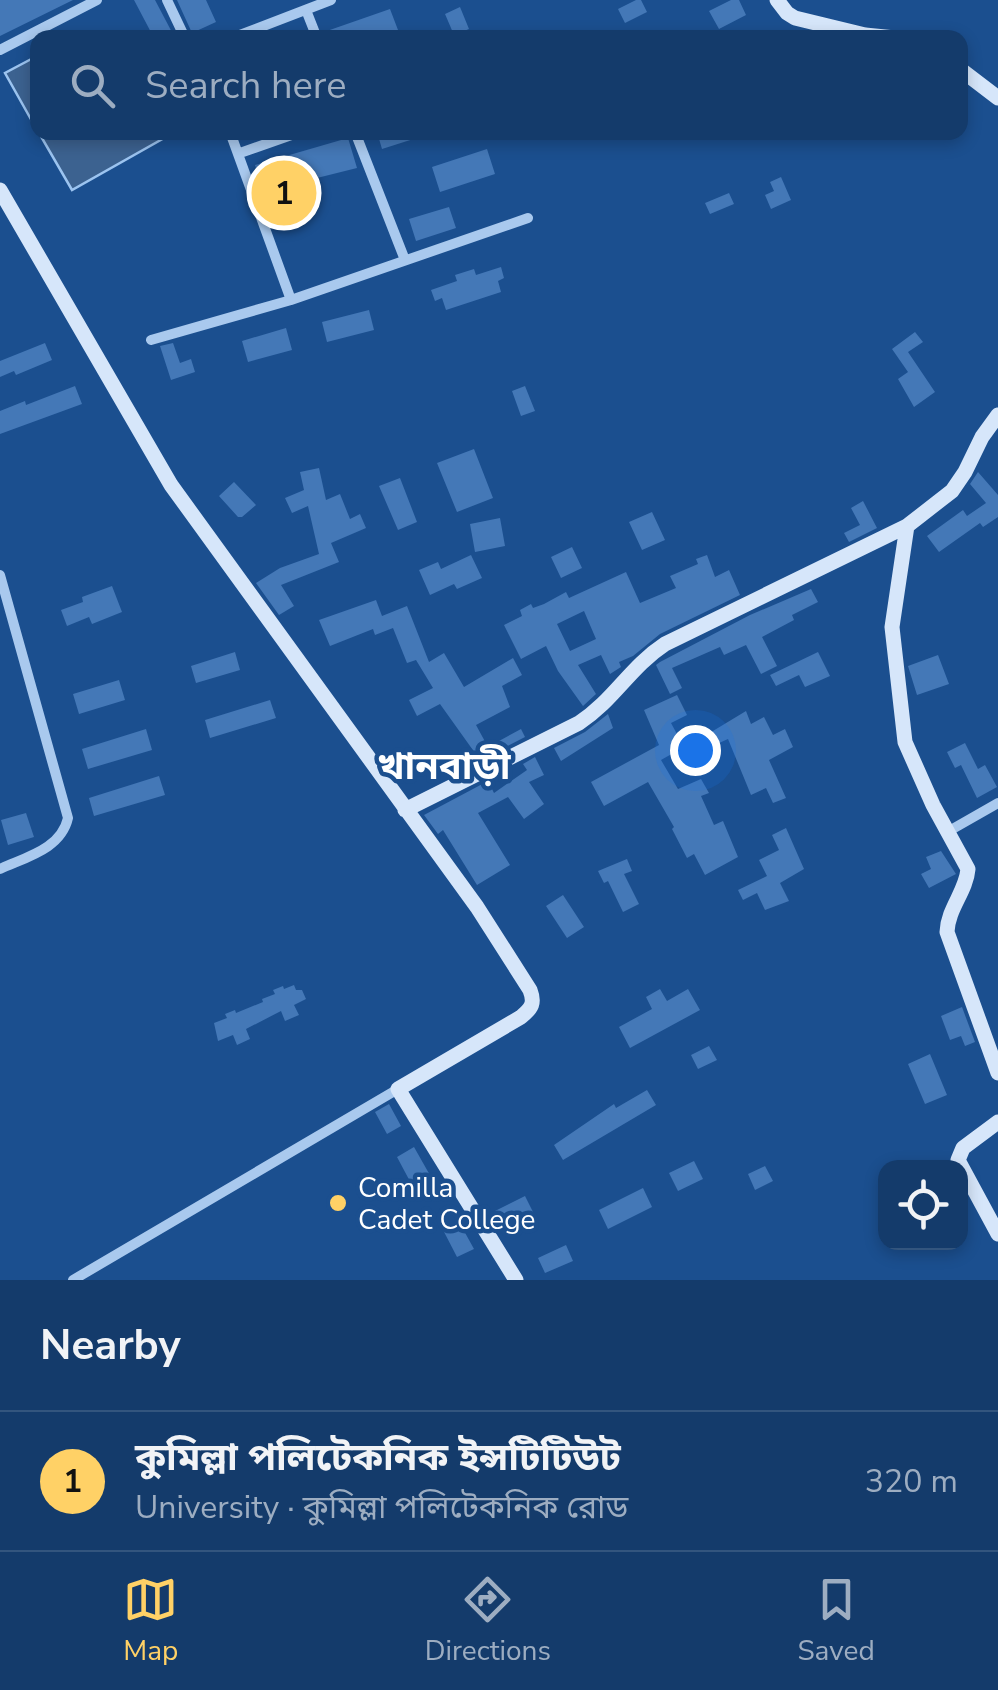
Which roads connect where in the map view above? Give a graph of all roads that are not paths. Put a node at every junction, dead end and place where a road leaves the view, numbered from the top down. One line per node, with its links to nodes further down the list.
1 (97, 0): 6 (street)
2 (167, 0): 7 (street)
3 (331, 0): 5 (street)
4 (777, 0): 10 (street)
5 (306, 10): 8 (street); 9 (street)
6 (39, 30)
7 (180, 30)
8 (253, 30)
9 (314, 30)
10 (844, 30)
11 (30, 35): 12 (street)
12 (0, 50)
13 (968, 75): 14 (street)
14 (998, 98)
15 (234, 140): 18 (street)
16 (277, 140): 18 (street)
17 (358, 140): 21 (street)
18 (240, 153): 22 (street)
19 (0, 190): 28 (street)
20 (528, 218): 21 (street)
21 (405, 260): 22 (street)
22 (291, 300): 23 (street)
23 (151, 340)
24 (998, 415): 25 (street)
25 (908, 526): 28 (street); 29 (street)
26 (0, 574): 30 (street)
27 (998, 802): 29 (street)
28 (405, 810): 32 (street)
29 (949, 830): 31 (street)
30 (0, 869)
31 (998, 1073)
32 (398, 1089): 35 (street); 36 (street)
33 (998, 1122): 34 (street)
34 (998, 1234)
35 (73, 1280)
36 (516, 1280)

